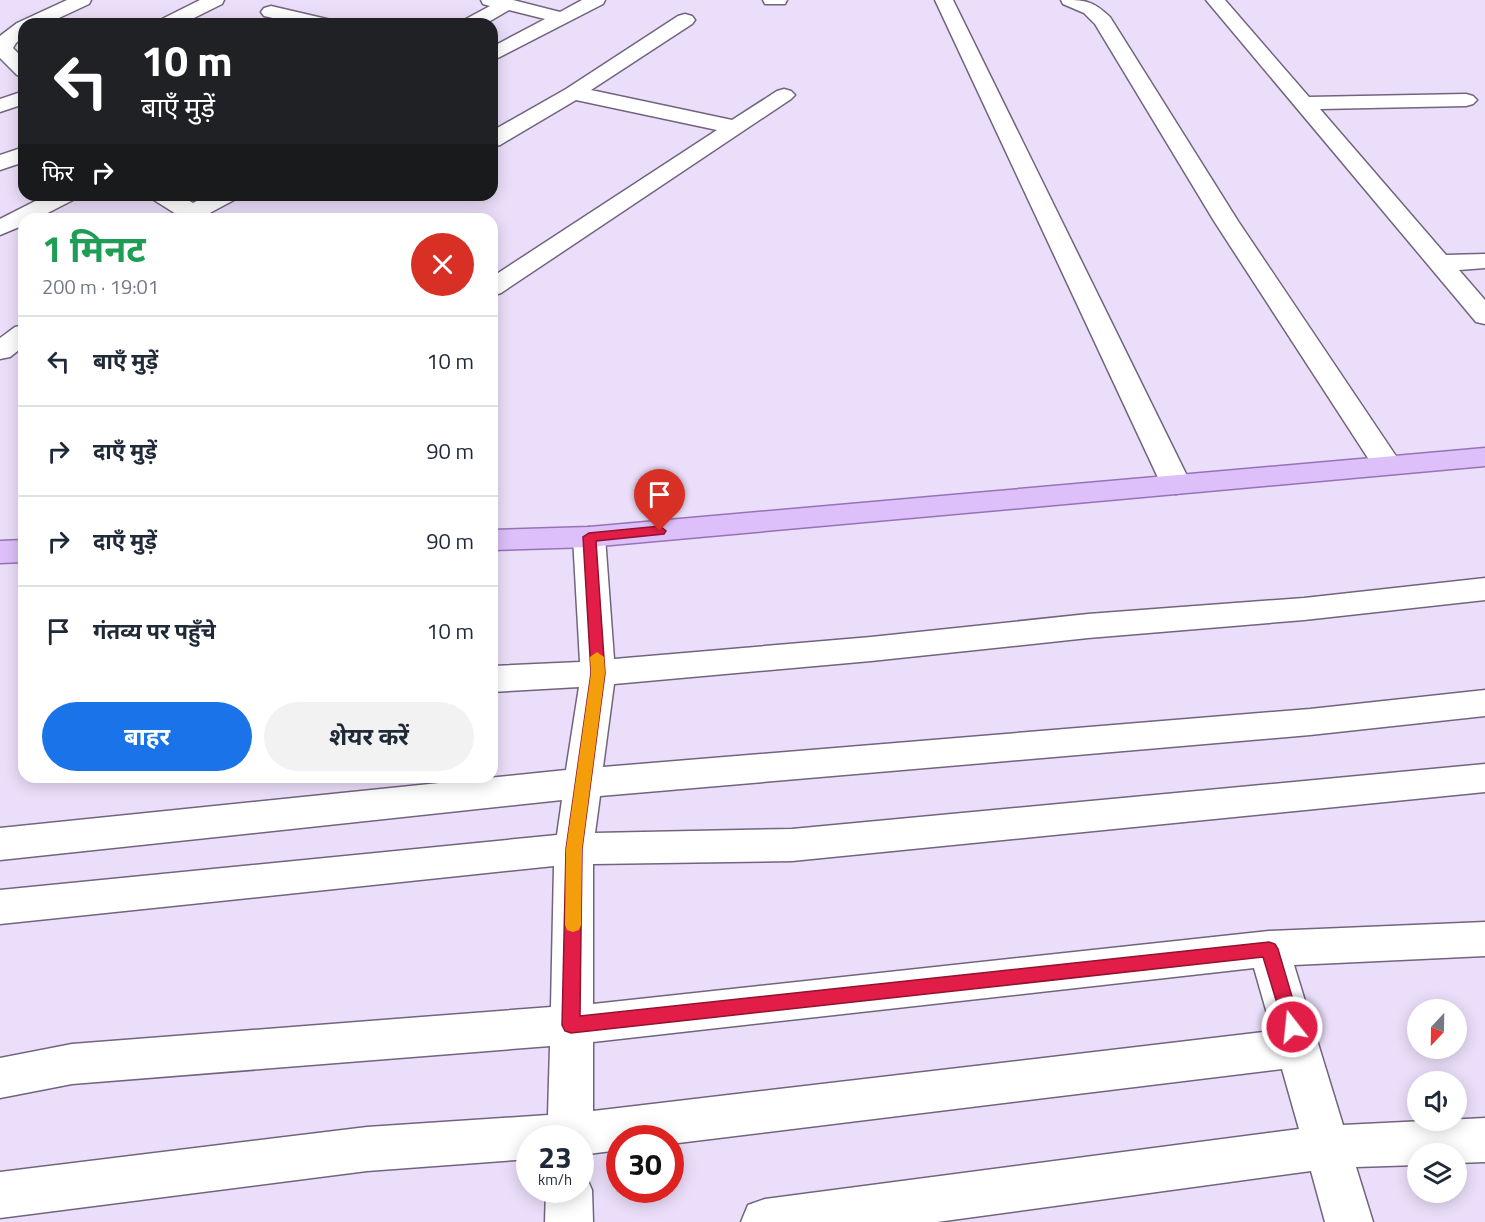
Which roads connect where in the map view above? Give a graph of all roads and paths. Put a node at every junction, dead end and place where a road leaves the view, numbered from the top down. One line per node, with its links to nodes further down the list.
1 (82, 0): 11 (street)
2 (215, 0): 12 (street)
3 (596, 0): 15 (street)
4 (772, 0): 5 (street)
5 (778, 0)
6 (944, 0): 47 (street)
7 (1073, 0): 46 (street)
8 (1215, 0): 25 (street)
9 (500, 2): 14 (street); 15 (street)
10 (271, 12): 13 (street)
11 (43, 18)
12 (179, 18)
13 (298, 18)
14 (479, 18)
15 (562, 18): 18 (street)
16 (685, 20): 21 (street)
17 (18, 32): 19 (street)
18 (498, 52)
19 (3, 54): 20 (street)
20 (18, 66)
21 (573, 93): 27 (street); 28 (street)
22 (784, 95): 27 (street)
23 (18, 99): 26 (street)
24 (1466, 100): 25 (street)
25 (1303, 103): 40 (street)
26 (0, 106)
27 (734, 127): 41 (street)
28 (498, 137)
29 (18, 156): 30 (street)
30 (0, 163)
31 (52, 201): 34 (street)
32 (171, 201): 35 (street)
33 (217, 201): 36 (street)
34 (29, 213)
35 (190, 213)
36 (199, 213)
37 (18, 219): 38 (street)
38 (0, 228)
39 (1485, 261): 40 (street)
40 (1440, 263): 42 (street)
41 (498, 284)
42 (1485, 316)
43 (18, 338): 44 (street)
44 (0, 351)
45 (1485, 457): 46 (main road)
46 (1387, 465): 47 (main road)
47 (1176, 484): 48 (main road)
48 (589, 537): 49 (main road); 53 (street)
49 (498, 540)
50 (18, 551): 51 (main road)
51 (0, 552)
52 (1485, 589): 53 (street)
53 (598, 673): 54 (street); 57 (street)
54 (498, 679)
55 (1485, 703): 57 (street)
56 (1485, 778): 59 (street)
57 (584, 783): 58 (street); 59 (street)
58 (0, 844)
59 (574, 849): 60 (street); 63 (street)
60 (0, 907)
61 (1485, 939): 62 (street)
62 (1269, 949): 63 (street); 64 (street)
63 (571, 1025): 65 (street); 66 (street)
64 (1298, 1047): 67 (street); 70 (street)
65 (0, 1078)
66 (570, 1125)
67 (594, 1134)
68 (516, 1140): 71 (street)
69 (1485, 1140): 70 (street)
70 (1327, 1147): 74 (street); 75 (street)
71 (0, 1195)
72 (569, 1203): 73 (street)
73 (569, 1222)
74 (765, 1222)
75 (1349, 1222)

